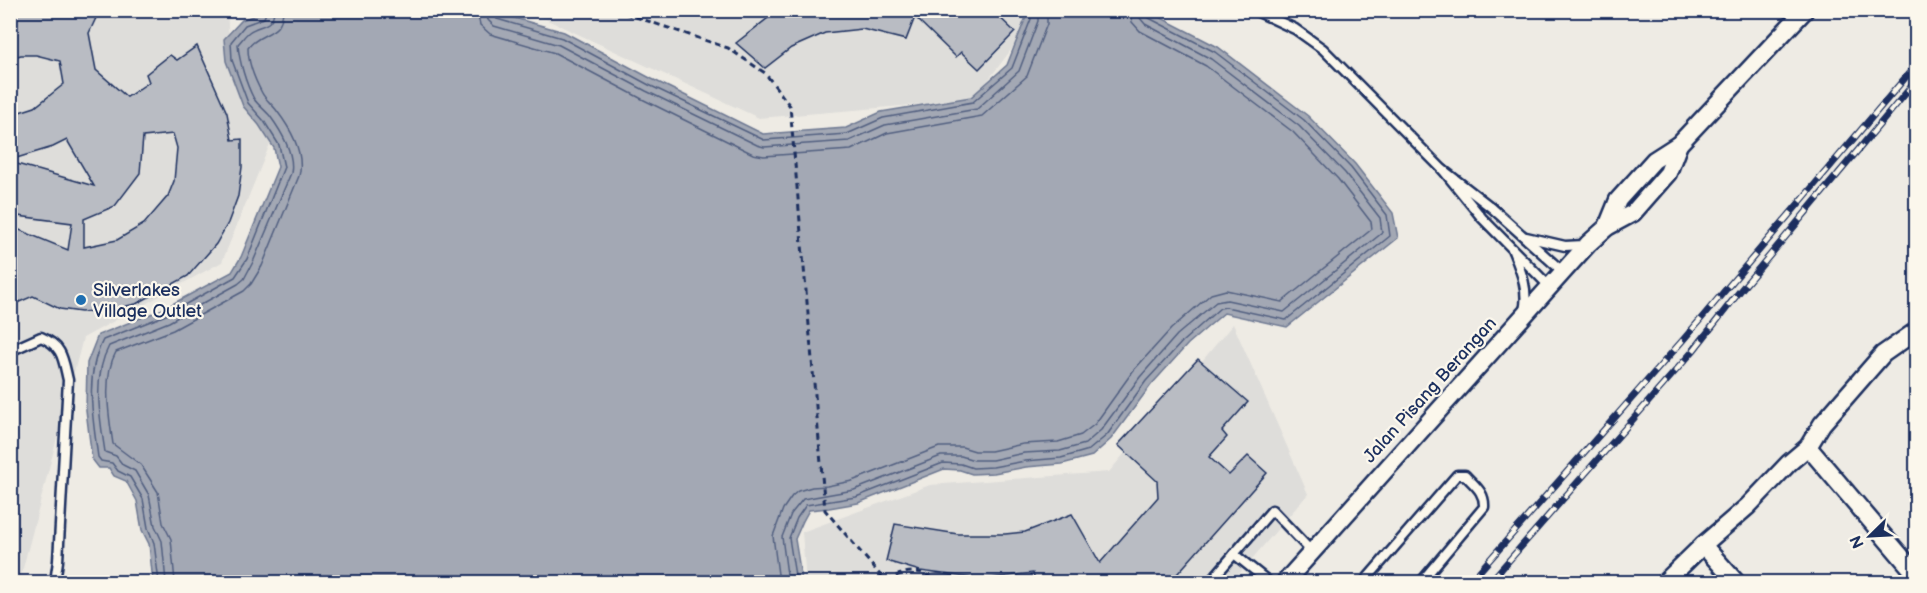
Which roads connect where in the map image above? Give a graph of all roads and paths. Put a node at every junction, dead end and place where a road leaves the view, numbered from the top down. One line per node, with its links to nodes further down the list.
1 (615, 10): 27 (path)
2 (1254, 10): 6 (lane)
3 (1805, 10): 4 (street, Jalan Pisang Berangan)
4 (1679, 144): 5 (street, Jalan Pisang Berangan); 7 (street, Jalan Pisang Berangan)
5 (1654, 160): 7 (street); 8 (street, Jalan Pisang Berangan)
6 (1443, 170): 10 (lane); 13 (lane)
7 (1668, 173): 9 (street, Jalan Pisang Berangan)
8 (1618, 200): 9 (street); 11 (street, Jalan Pisang Berangan)
9 (1633, 213): 11 (street, Jalan Pisang Berangan)
10 (1512, 225): 12 (lane); 13 (lane)
11 (1607, 227): 14 (street, Jalan Pisang Berangan)
12 (1525, 237): 14 (lane); 16 (lane)
13 (1502, 238): 15 (lane)
14 (1588, 244): 16 (street, Jalan Pisang Berangan)
15 (1512, 248): 17 (lane); 18 (lane)
16 (1562, 271): 17 (street, Jalan Pisang Berangan)
17 (1549, 286): 18 (street, Jalan Pisang Berangan)
18 (1522, 317): 23 (street, Jalan Pisang Berangan)
19 (1914, 336): 21 (street)
20 (10, 351): 26 (lane)
21 (1808, 447): 22 (street); 25 (street)
22 (1703, 545): 34 (street); 35 (street)
23 (1312, 552): 24 (lane); 31 (street, Jalan Pisang Berangan)
24 (1234, 554): 29 (lane); 30 (lane)
25 (1917, 574)
26 (55, 582)
27 (886, 582): 28 (path)
28 (938, 582)
29 (1210, 582)
30 (1269, 582)
31 (1285, 582)
32 (1364, 582): 33 (lane)
33 (1421, 582)
34 (1665, 582)
35 (1736, 582)

